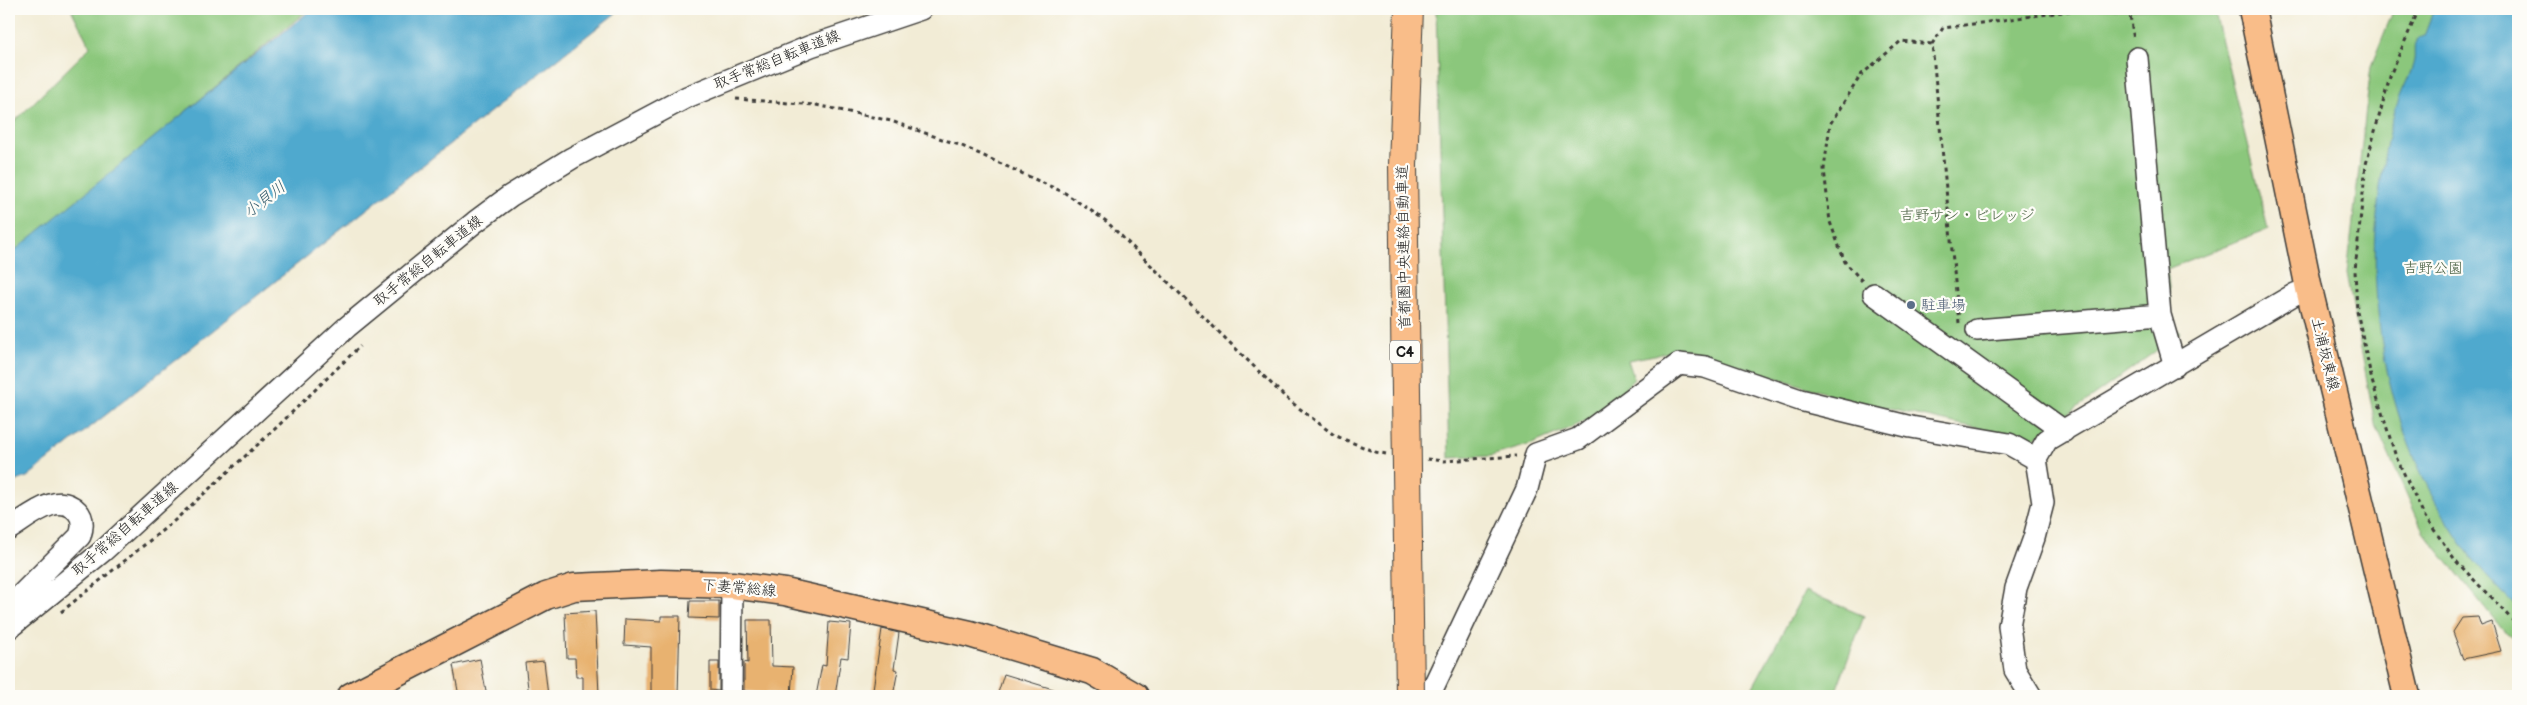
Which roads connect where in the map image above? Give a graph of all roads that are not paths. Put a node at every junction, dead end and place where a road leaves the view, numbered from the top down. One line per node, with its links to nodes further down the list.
1 (921, 9): 15 (street, 取手常総自転車道線)
2 (1409, 9): 19 (highway, 首都圏中央連絡自動車道 / C4, bridge)
3 (2252, 9): 5 (main road, 土浦坂東線)
4 (2136, 58): 7 (street)
5 (2309, 289): 9 (street); 22 (main road, 土浦坂東線)
6 (1874, 294): 10 (street)
7 (2160, 315): 8 (street); 9 (street)
8 (1978, 330)
9 (2175, 366): 10 (street)
10 (2064, 431): 11 (street)
11 (2036, 459): 20 (street); 21 (street)
12 (9, 529): 14 (street)
13 (732, 585): 16 (main road, 下妻常総線); 17 (street); 18 (main road, 下妻常総線)
14 (9, 612)
15 (9, 628)
16 (351, 696)
17 (731, 696)
18 (1134, 696)
19 (1410, 696)
20 (1429, 696)
21 (2031, 696)
22 (2407, 696)

